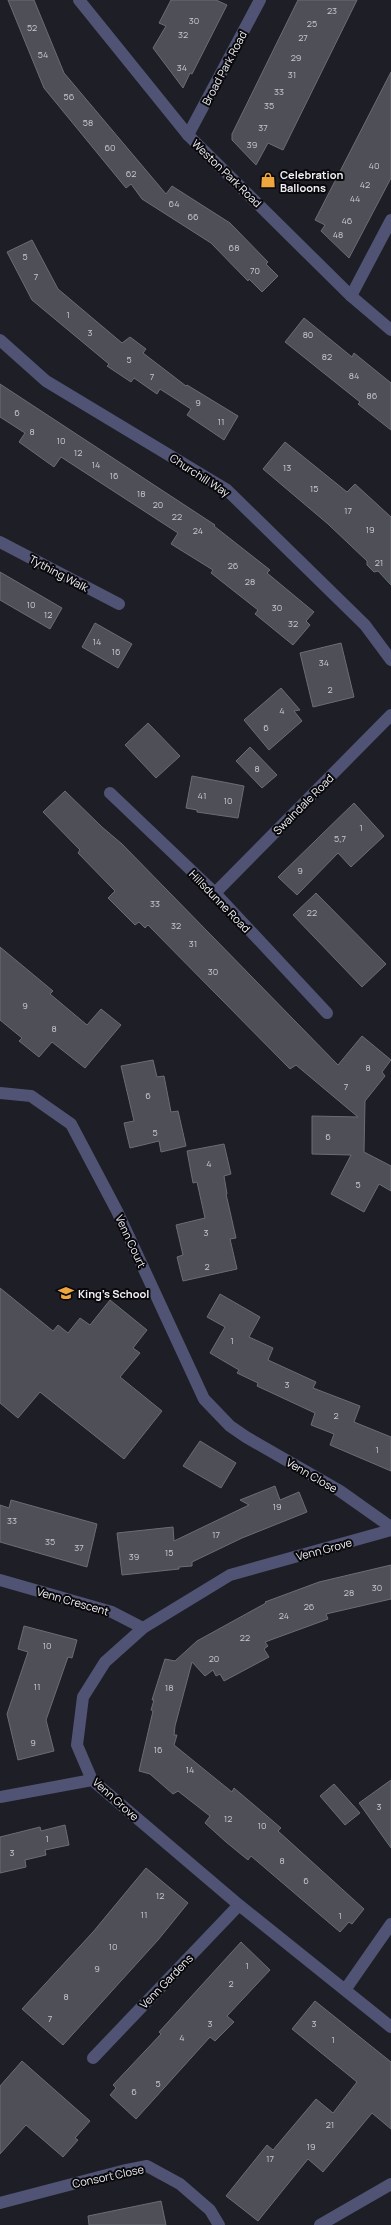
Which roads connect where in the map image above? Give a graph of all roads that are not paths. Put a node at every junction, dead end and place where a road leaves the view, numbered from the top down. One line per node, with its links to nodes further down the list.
1 (80, 0): 3 (street, Weston Park Road)
2 (260, 0): 3 (street, Broad Park Road)
3 (188, 135): 5 (street, Weston Park Road)
4 (391, 220): 5 (street)
5 (351, 296): 6 (street, Weston Park Road)
6 (391, 330)
7 (0, 340): 10 (street, Churchill Way)
8 (0, 542): 9 (street, Tything Walk)
9 (119, 604)
10 (391, 660)
11 (391, 716): 13 (street, Swaindale Road)
12 (110, 793): 13 (street, Hillsdunne Road)
13 (215, 893): 14 (street, Hillsdunne Road)
14 (326, 1013)
15 (0, 1093): 16 (street, Venn Court)
16 (230, 1426): 17 (street, Venn Close)
17 (391, 1527)
18 (391, 1530): 20 (street, Venn Grove)
19 (0, 1580): 20 (street, Venn Crescent)
20 (143, 1628): 21 (street, Venn Grove)
21 (92, 1780): 22 (street); 23 (street, Venn Grove)
22 (0, 1797)
23 (239, 1905): 25 (street, Venn Grove); 27 (street, Venn Gardens)
24 (391, 1924): 25 (street)
25 (345, 1990): 26 (street, Venn Grove)
26 (391, 2027)
27 (93, 2058)
28 (391, 2184): 31 (street)
29 (0, 2202): 30 (street, Consort Close)
30 (219, 2225)
31 (320, 2225)

